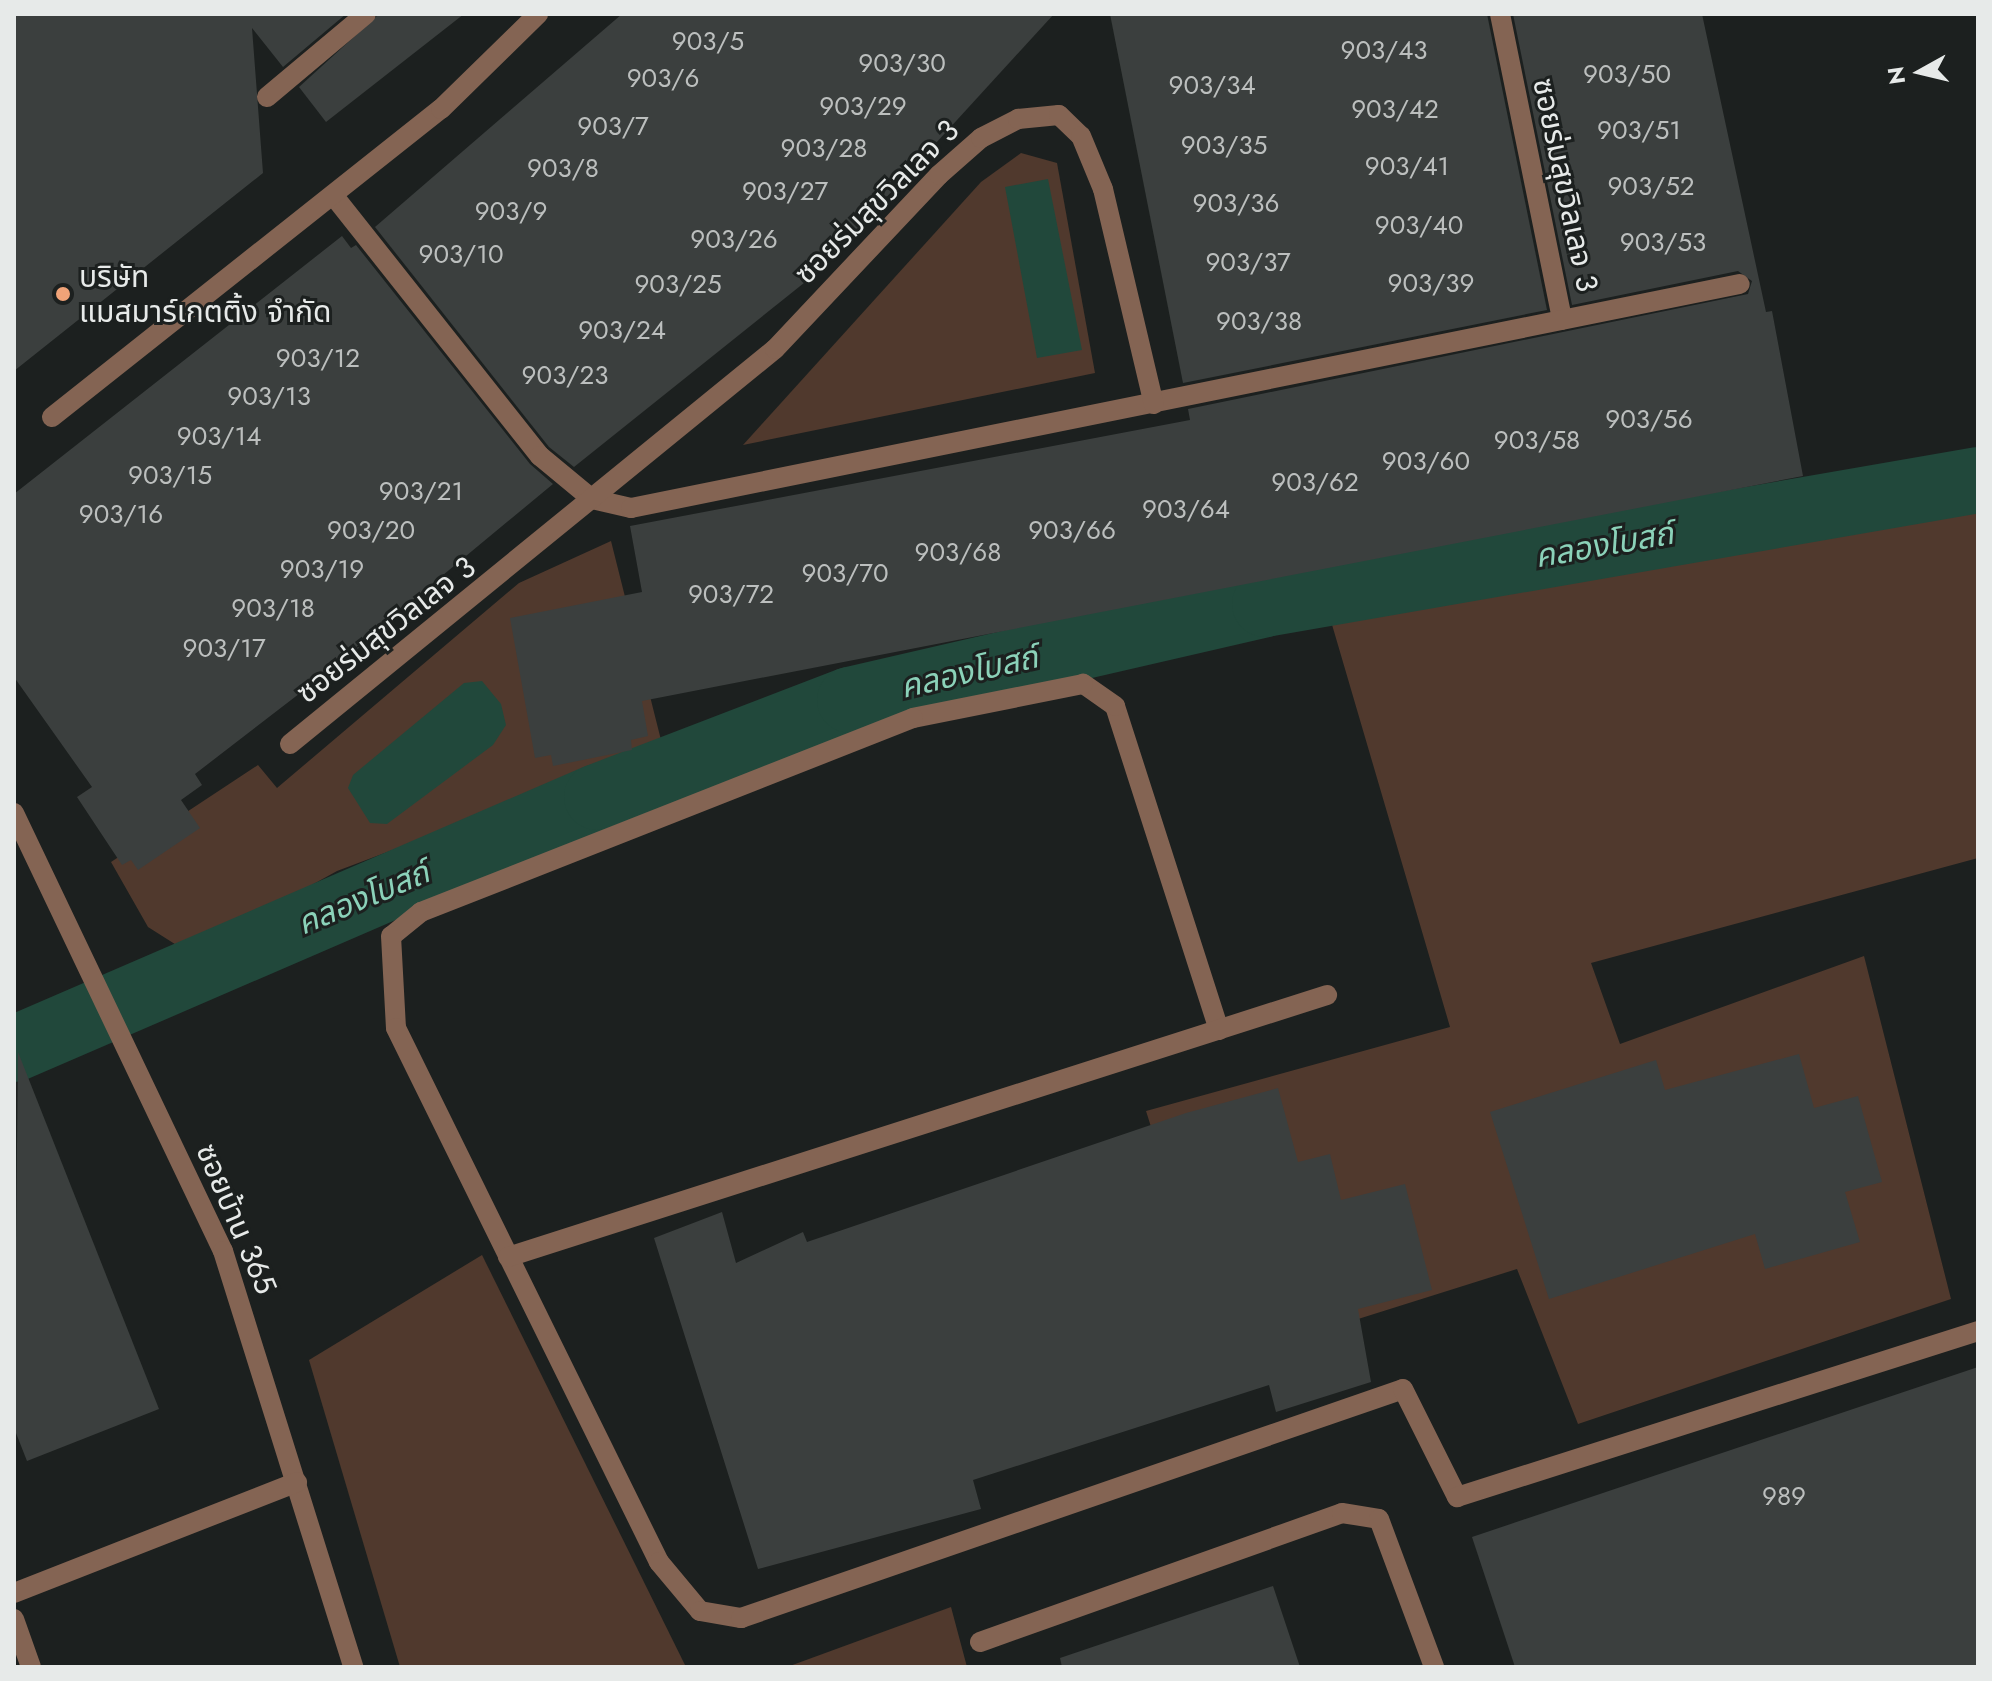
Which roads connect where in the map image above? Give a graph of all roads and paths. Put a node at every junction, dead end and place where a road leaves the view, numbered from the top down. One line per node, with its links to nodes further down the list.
1 (366, 14): 4 (street)
2 (538, 14): 5 (street)
3 (1500, 14): 7 (street, ซอยร่มสุขวิลเลจ 3)
4 (267, 97)
5 (333, 195): 9 (street); 10 (street, ซอยร่มสุขวิลเลจ 3)
6 (1740, 284): 7 (street, ซอยร่มสุขวิลเลจ 3)
7 (1562, 320): 8 (street, ซอยร่มสุขวิลเลจ 3)
8 (1154, 404): 10 (street, ซอยร่มสุขวิลเลจ 3); 10 (street, ซอยร่มสุขวิลเลจ 3)
9 (52, 417)
10 (592, 499): 11 (street, ซอยร่มสุขวิลเลจ 3)
11 (290, 744)
12 (14, 813): 17 (street, ซอยบ้าน 365)
13 (1327, 995): 14 (street)
14 (1219, 1030): 15 (street); 15 (street)
15 (508, 1257): 16 (street)
16 (1978, 1331)
17 (297, 1482): 18 (street); 22 (street, ซอยบ้าน 365)
18 (14, 1593)
19 (14, 1619): 21 (street)
20 (980, 1642): 23 (street)
21 (31, 1667)
22 (353, 1667)
23 (1434, 1667)

